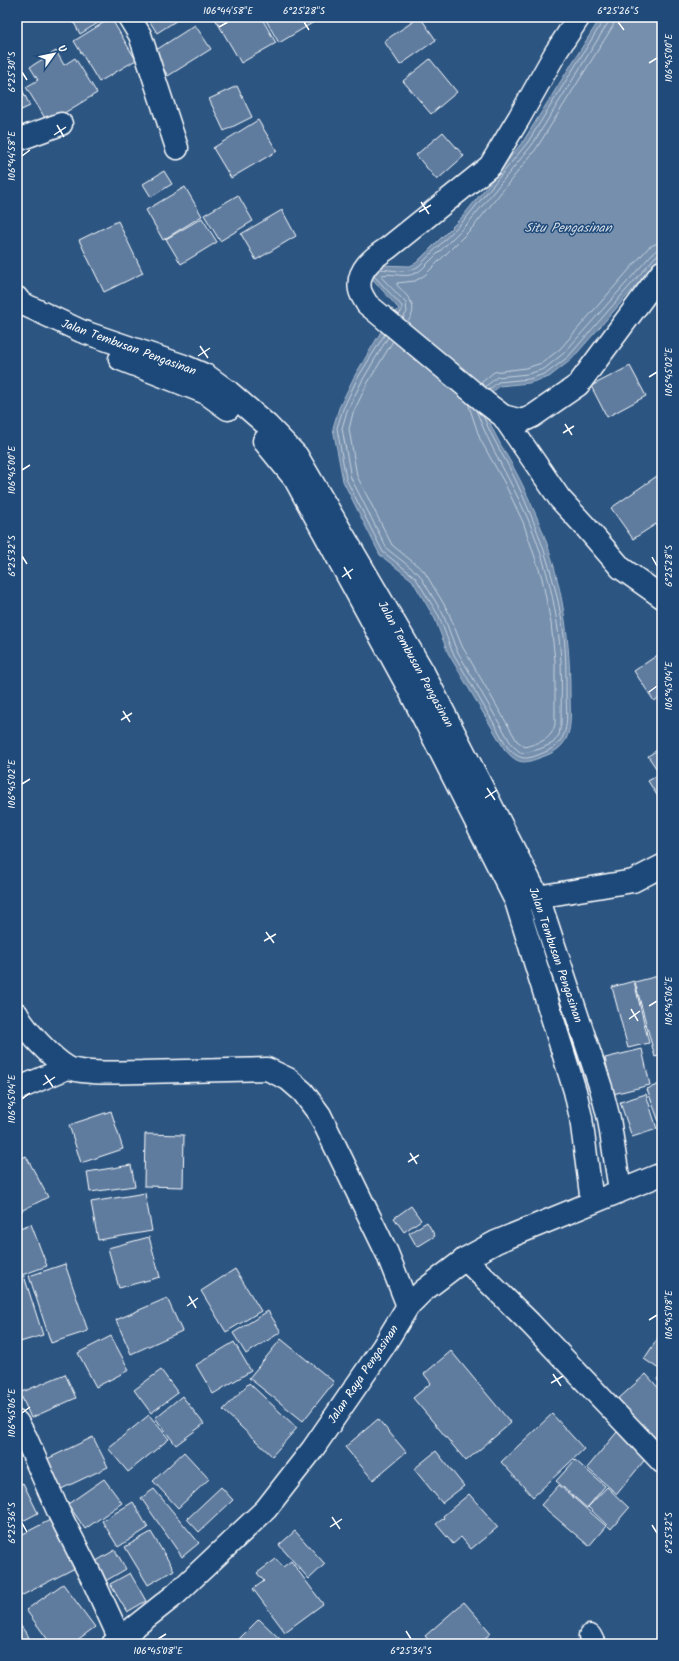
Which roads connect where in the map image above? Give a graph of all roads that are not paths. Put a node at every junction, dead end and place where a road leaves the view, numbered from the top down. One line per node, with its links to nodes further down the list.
1 (129, 17): 5 (street)
2 (579, 17): 8 (street)
3 (61, 124): 4 (street)
4 (17, 140)
5 (177, 148)
6 (662, 272): 8 (street)
7 (18, 306): 9 (street, Jalan Tembusan Pengasinan)
8 (503, 416): 10 (street)
9 (291, 460): 12 (street, Jalan Tembusan Pengasinan); 13 (street, Jalan Tembusan Pengasinan)
10 (662, 598)
11 (662, 866): 12 (street)
12 (538, 897): 13 (street); 18 (street, Jalan Tembusan Pengasinan)
13 (516, 901): 19 (street, Jalan Tembusan Pengasinan)
14 (17, 1014): 15 (street)
15 (67, 1068): 16 (street); 21 (street)
16 (17, 1089)
17 (662, 1174): 18 (street, Jalan Raya Pengasinan)
18 (620, 1190): 19 (street, Jalan Raya Pengasinan)
19 (592, 1202): 20 (street, Jalan Raya Pengasinan)
20 (465, 1259): 21 (street, Jalan Raya Pengasinan); 23 (street)
21 (408, 1306): 24 (street, Jalan Raya Pengasinan)
22 (17, 1422): 24 (street)
23 (662, 1462)
24 (116, 1641)

